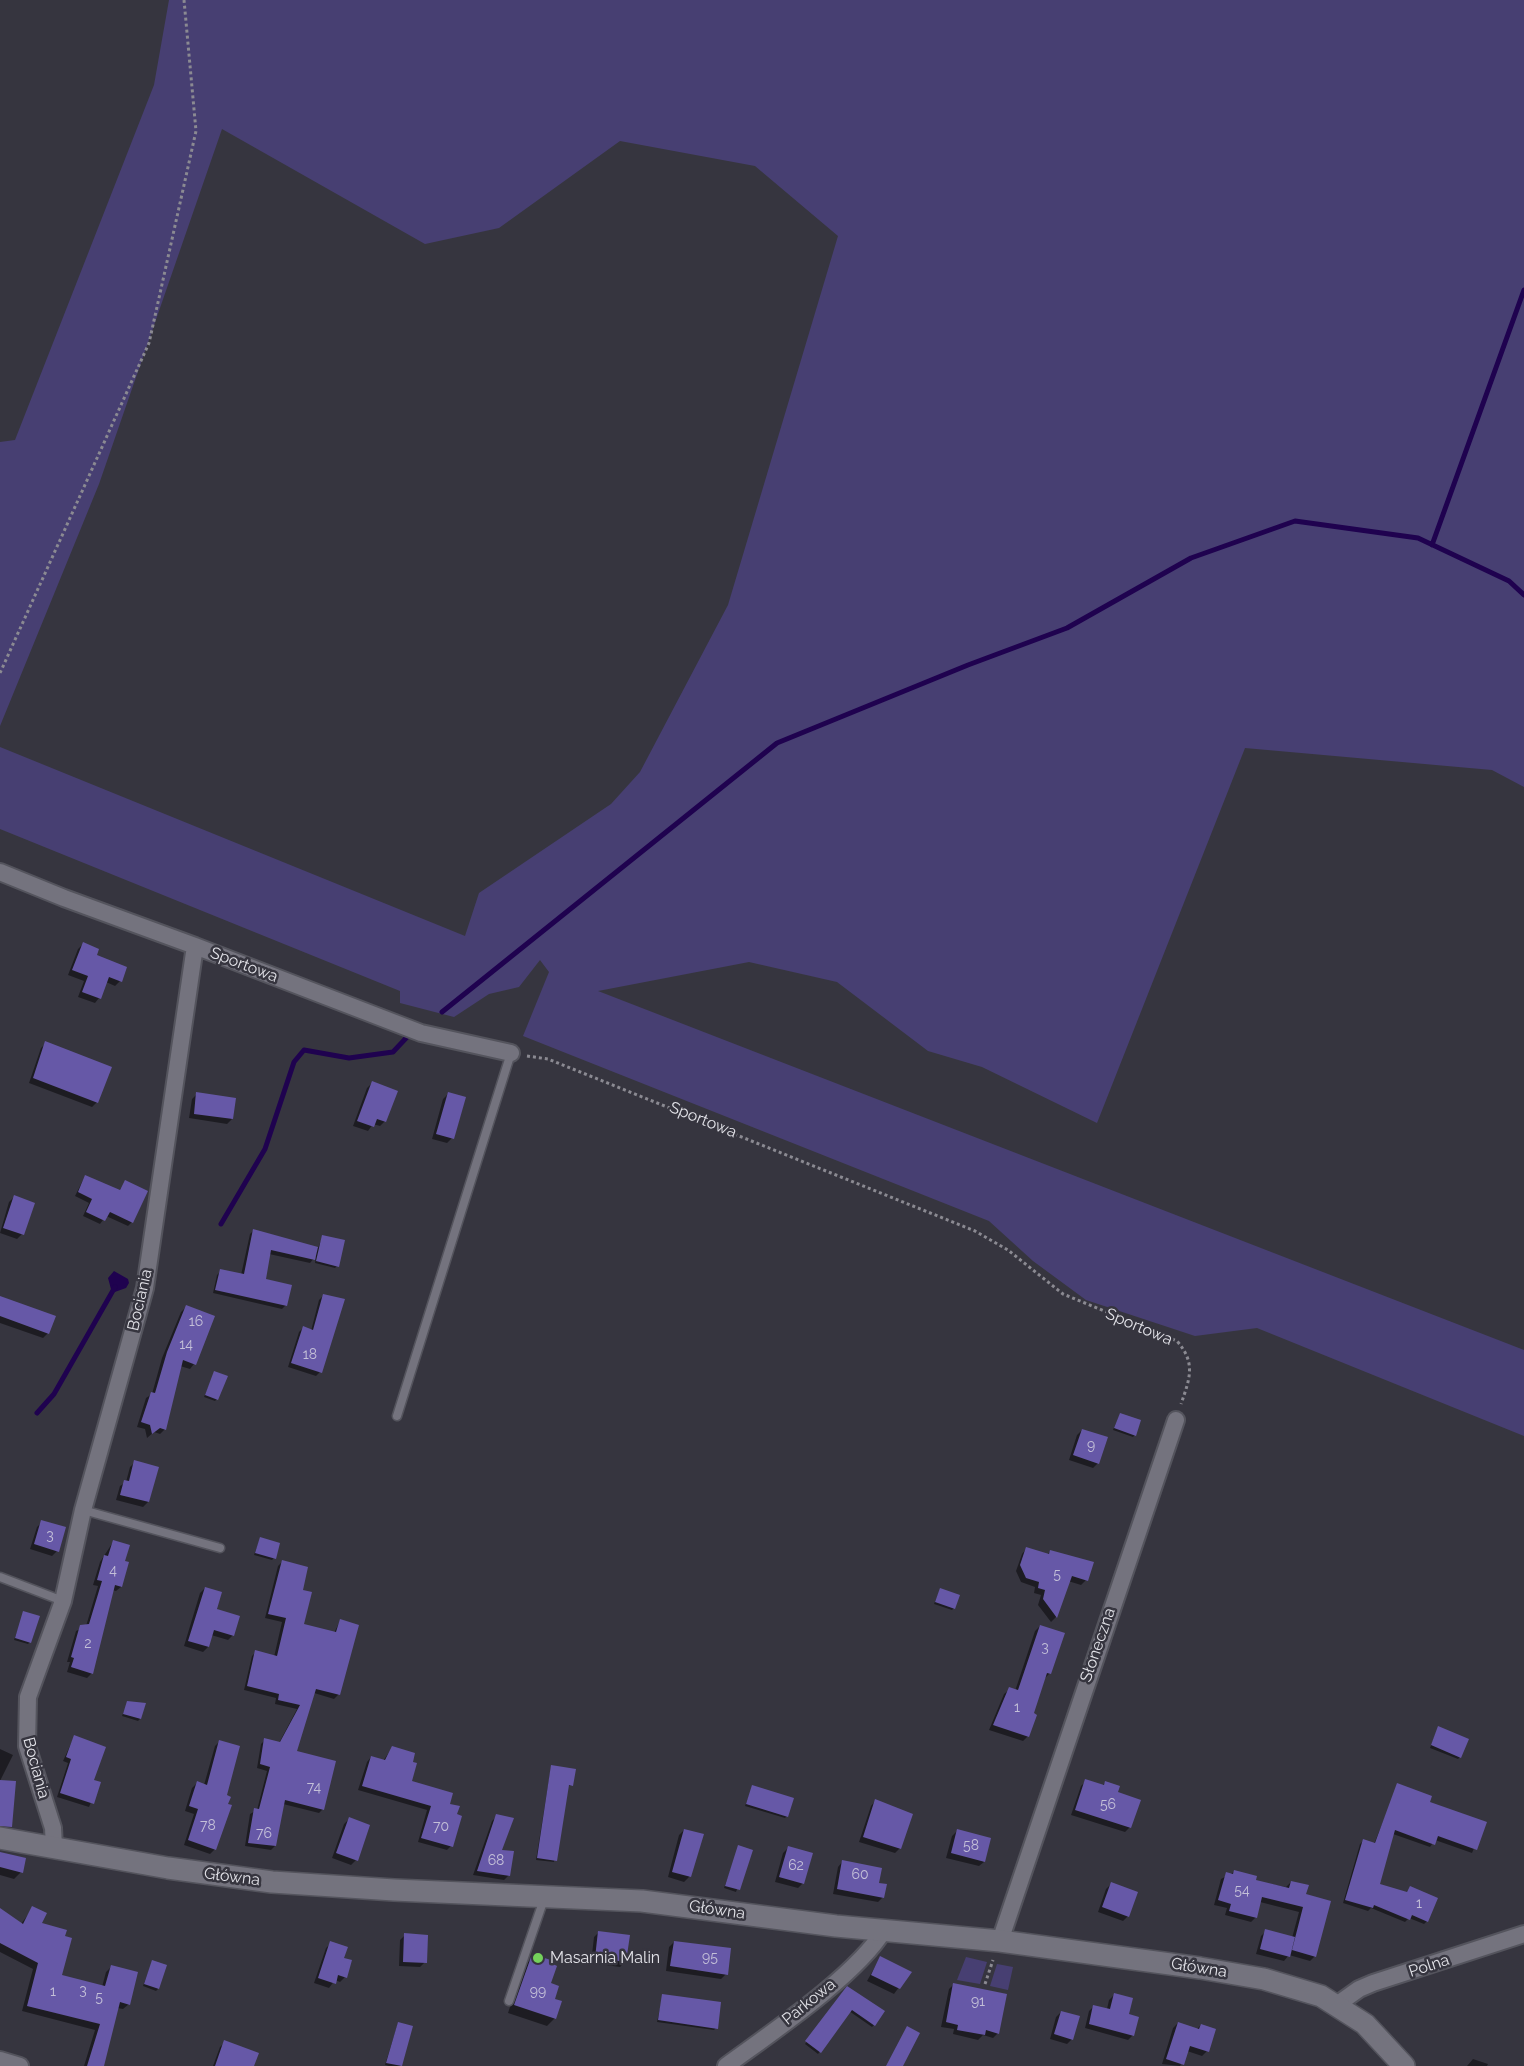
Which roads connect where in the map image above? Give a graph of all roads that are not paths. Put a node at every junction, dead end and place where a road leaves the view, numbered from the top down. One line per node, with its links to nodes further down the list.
1 (0, 872): 2 (street)
2 (195, 946): 3 (street, Sportowa); 6 (street, Bociania)
3 (511, 1053): 4 (lane)
4 (397, 1416)
5 (1176, 1420): 15 (street, Słoneczna)
6 (83, 1510): 7 (lane); 9 (street, Bociania)
7 (220, 1548)
8 (0, 1577): 9 (lane)
9 (63, 1601): 11 (street, Bociania)
10 (0, 1838): 11 (street, Główna)
11 (54, 1847): 12 (street, Główna)
12 (545, 1895): 13 (street, Główna); 16 (lane)
13 (884, 1930): 15 (street, Główna); 20 (street, Parkowa)
14 (1524, 1934): 17 (street, Polna)
15 (999, 1941): 17 (street, Główna)
16 (509, 2001)
17 (1338, 2004): 21 (street, Główna)
18 (0, 2060): 19 (street)
19 (20, 2066)
20 (726, 2066)
21 (1404, 2066)

